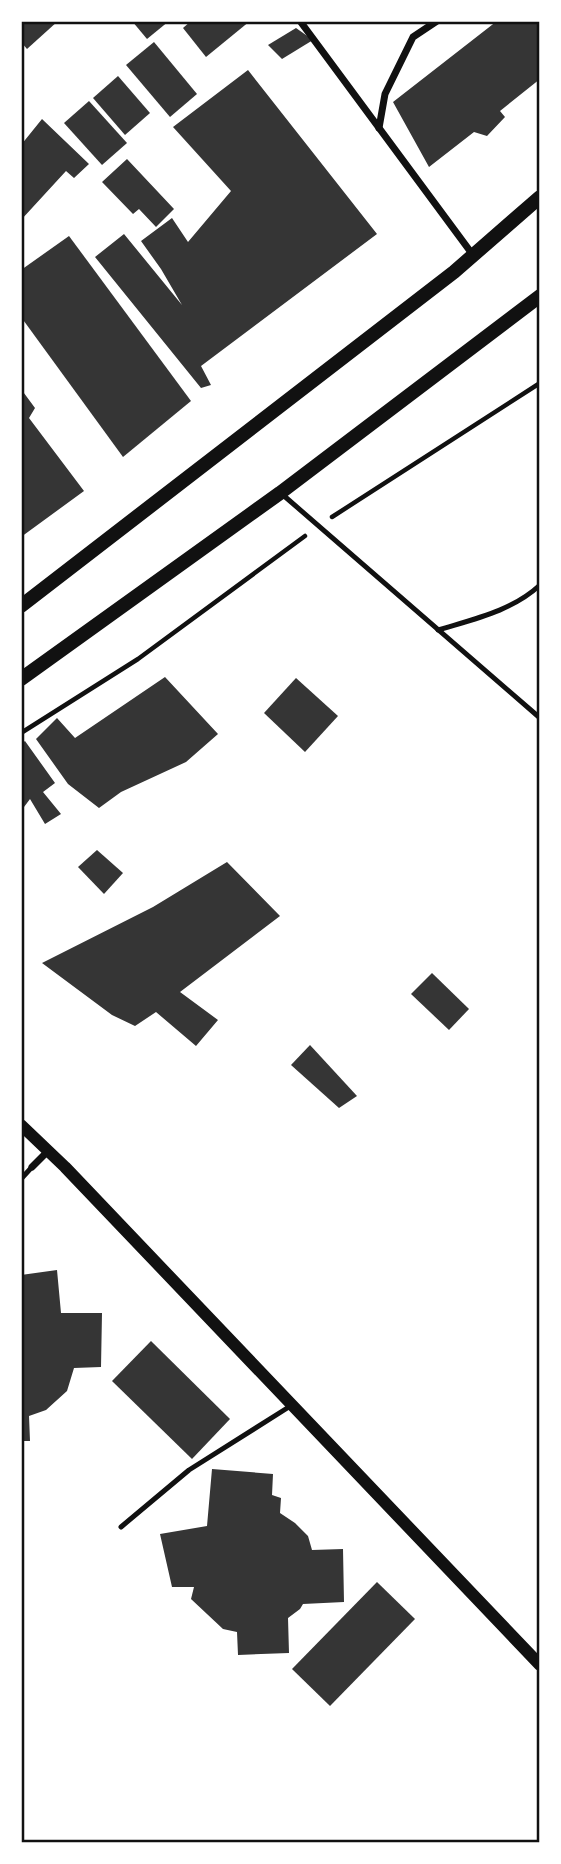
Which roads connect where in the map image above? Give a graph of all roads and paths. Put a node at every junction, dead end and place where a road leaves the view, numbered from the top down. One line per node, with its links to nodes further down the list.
1 (300, 21): 3 (street)
2 (437, 21): 3 (street)
3 (379, 128): 5 (street)
4 (540, 197): 5 (main road)
5 (473, 256): 11 (main road)
6 (540, 296): 8 (main road)
7 (540, 383): 9 (path)
8 (280, 493): 9 (lane); 13 (main road)
9 (318, 526): 12 (lane); 15 (path)
10 (540, 585): 12 (lane)
11 (21, 606)
12 (438, 630): 14 (lane)
13 (21, 679)
14 (540, 718)
15 (21, 733)
16 (21, 1125): 17 (street)
17 (48, 1151): 18 (street); 20 (street)
18 (32, 1167): 19 (lane)
19 (21, 1179)
20 (292, 1405): 21 (lane); 22 (street)
21 (121, 1527)
22 (540, 1665)

